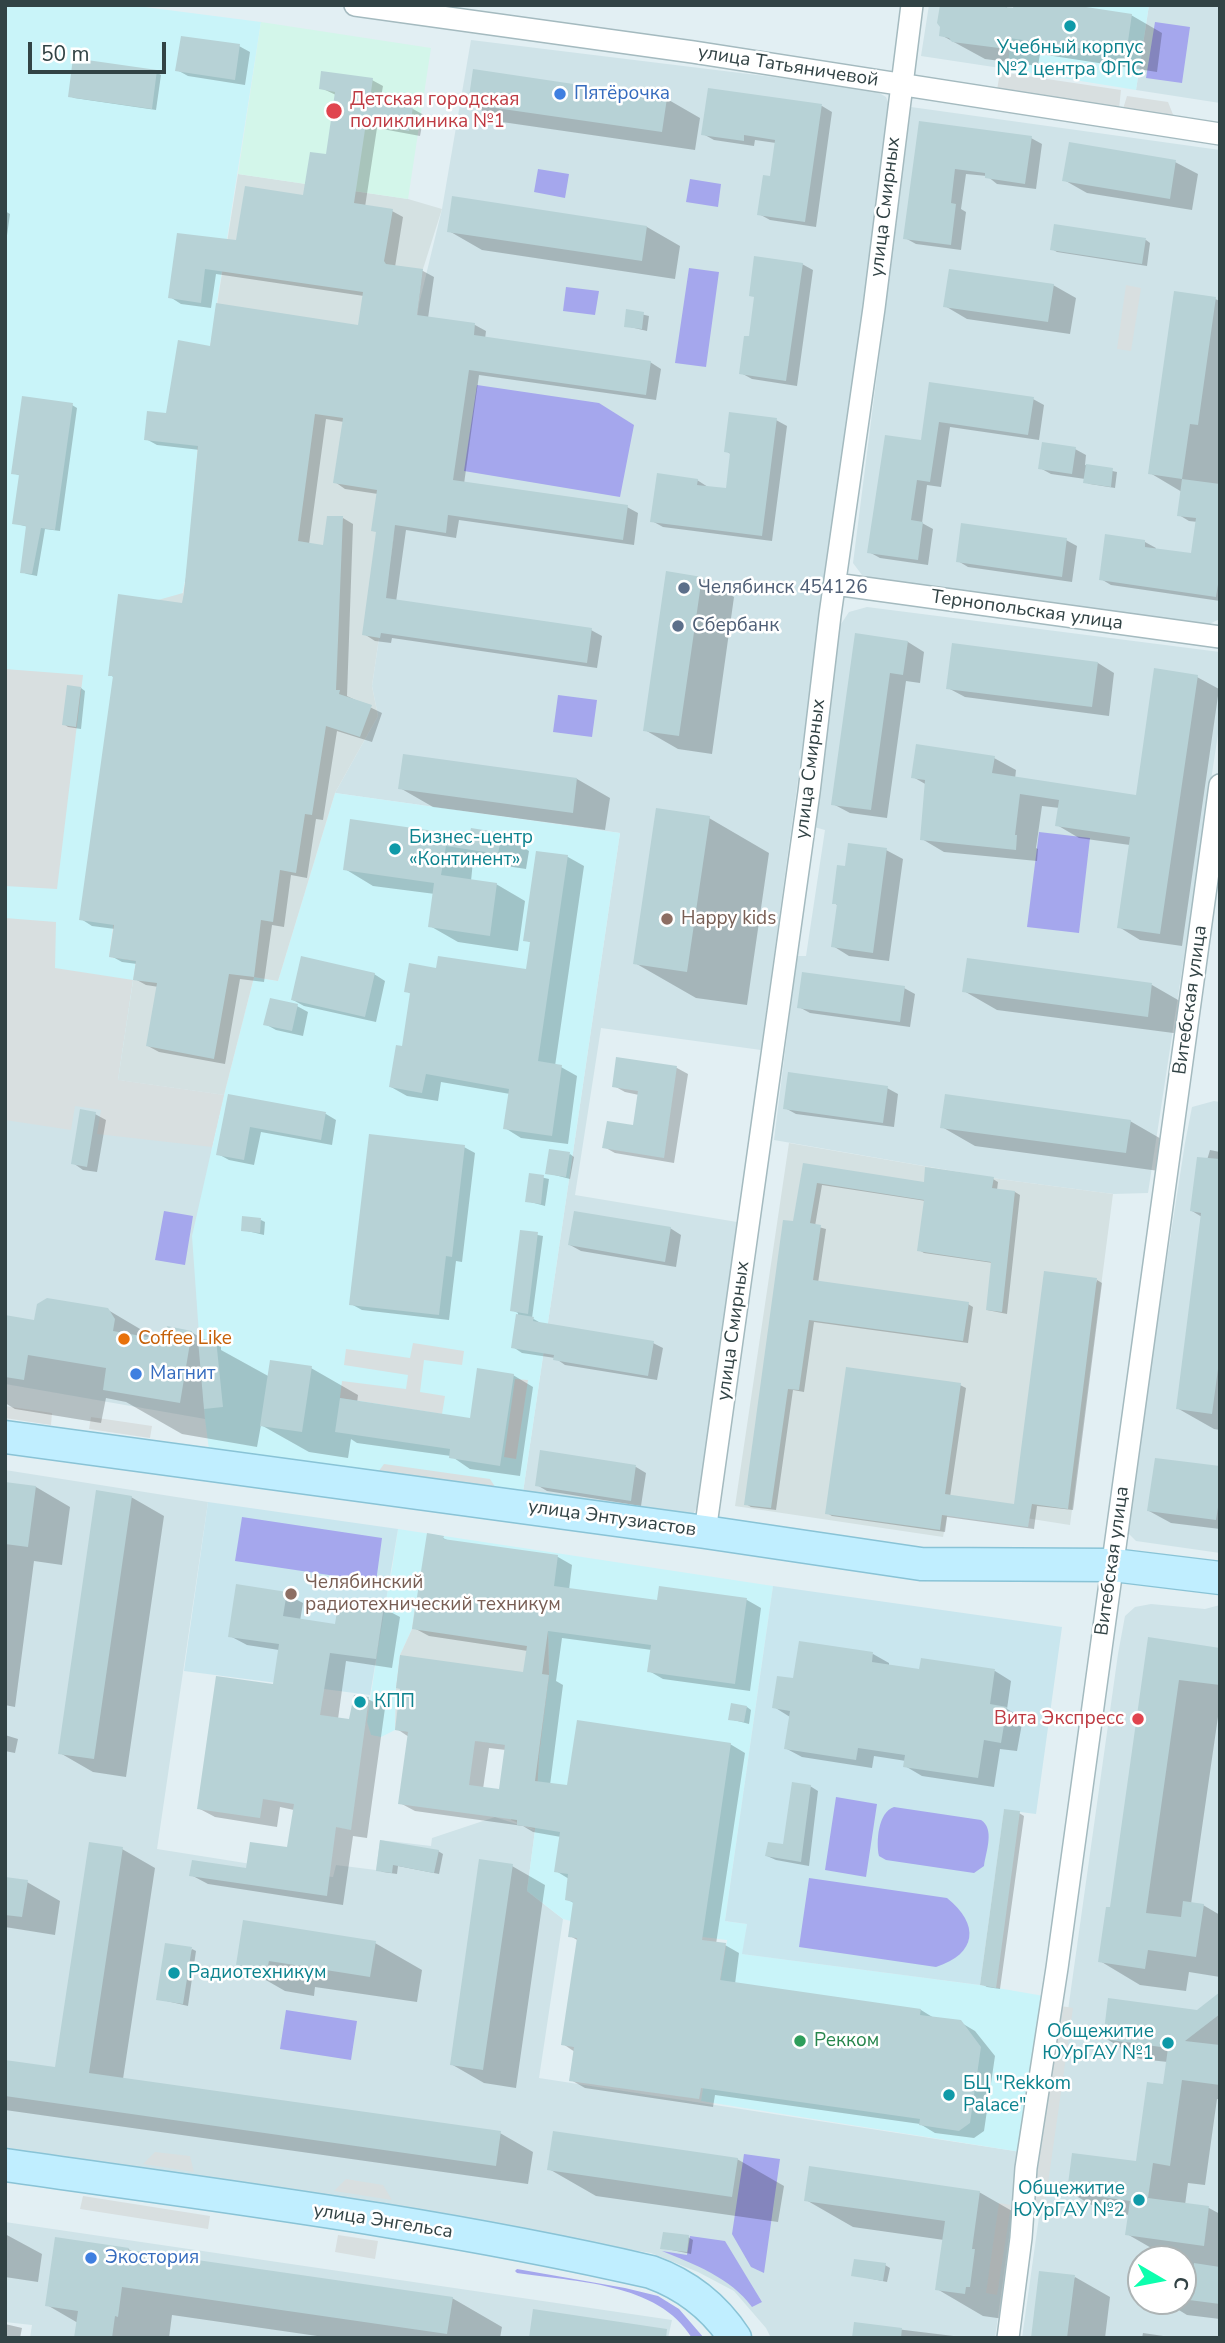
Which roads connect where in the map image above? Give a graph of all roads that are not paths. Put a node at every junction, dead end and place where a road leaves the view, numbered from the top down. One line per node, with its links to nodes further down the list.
1 (355, 5): 3 (street, улица Татьяничевой)
2 (912, 5): 3 (street, улица Смирных)
3 (900, 84): 4 (street, улица Татьяничевой); 5 (street, улица Смирных)
4 (1220, 134)
5 (835, 584): 6 (street, Тернопольская улица); 9 (street, улица Смирных)
6 (1220, 637)
7 (1220, 785): 10 (street, Витебская улица)
8 (5, 1437): 9 (main road, улица Энтузиастов)
9 (705, 1532): 10 (main road, улица Энтузиастов)
10 (1113, 1565): 11 (main road, улица Энтузиастов); 14 (street, Витебская улица)
11 (1220, 1578)
12 (5, 2165): 13 (main road, улица Энгельса)
13 (736, 2338)
14 (1008, 2338)

